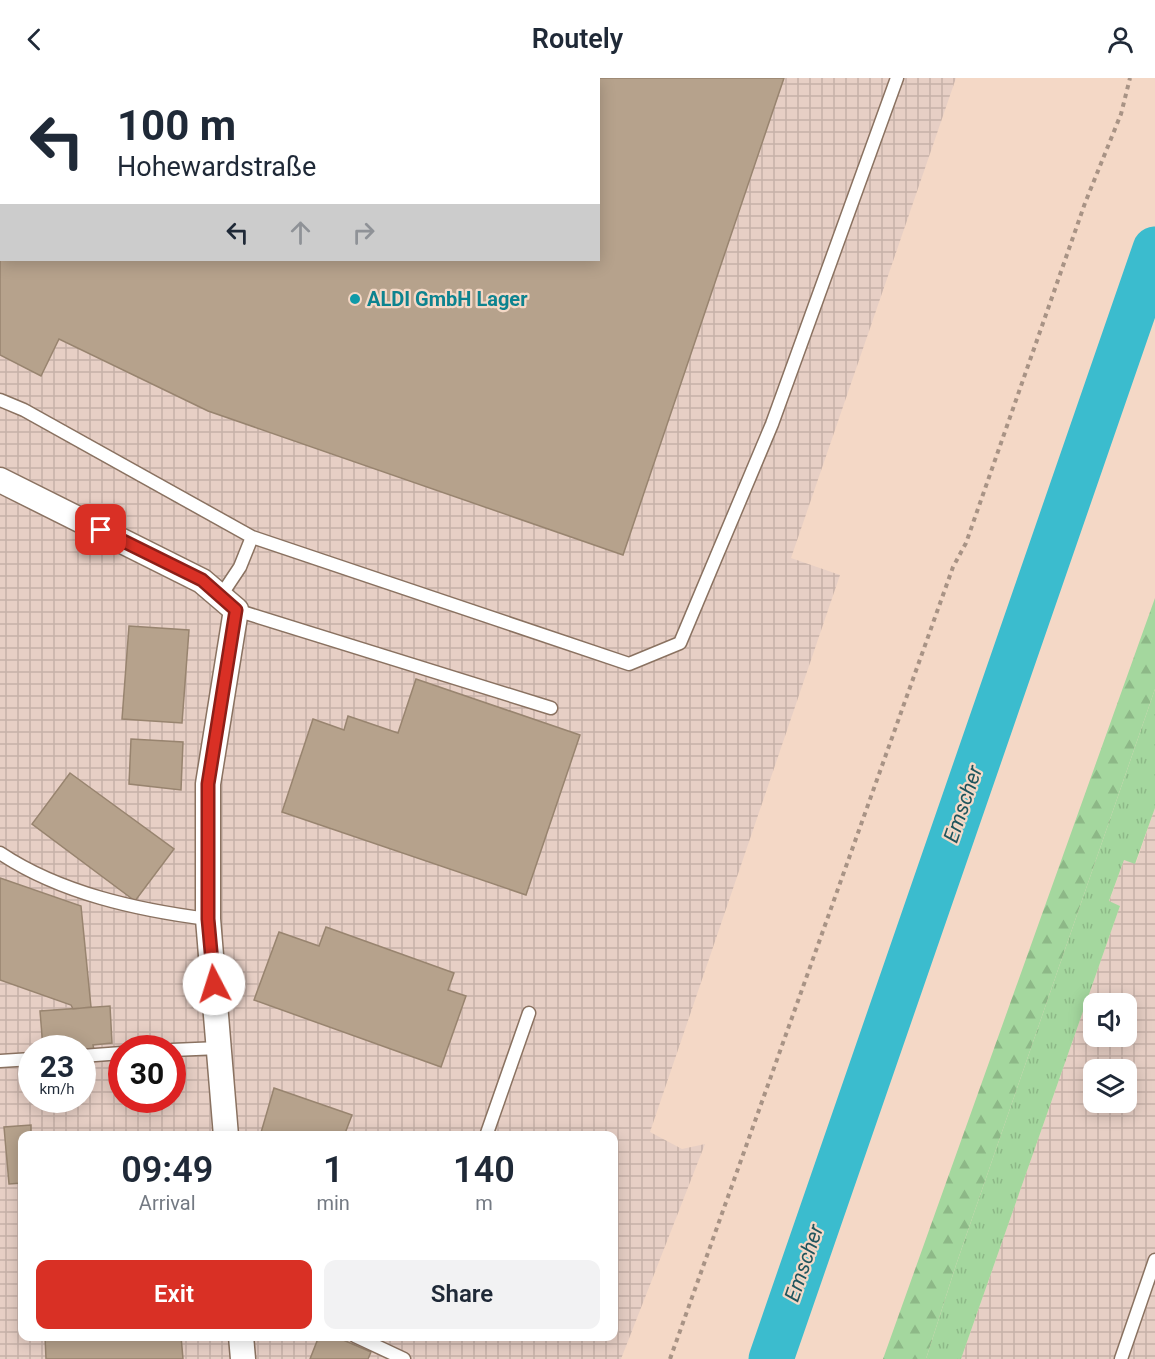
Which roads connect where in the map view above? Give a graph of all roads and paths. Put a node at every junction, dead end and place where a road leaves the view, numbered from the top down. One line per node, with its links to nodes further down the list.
1 (897, 78): 5 (lane)
2 (1130, 78): 22 (path)
3 (0, 400): 5 (lane)
4 (0, 480): 6 (street)
5 (252, 537): 6 (lane)
6 (228, 604): 7 (lane); 9 (street)
7 (551, 708)
8 (0, 853): 9 (lane)
9 (208, 919): 11 (street)
10 (529, 1013): 16 (lane)
11 (219, 1048): 12 (lane); 15 (street)
12 (186, 1049)
13 (18, 1060): 14 (lane)
14 (0, 1061)
15 (226, 1131)
16 (488, 1131)
17 (1155, 1260): 23 (lane)
18 (241, 1341): 20 (street)
19 (366, 1341): 21 (lane)
20 (243, 1359)
21 (404, 1359)
22 (670, 1359)
23 (1120, 1359)

